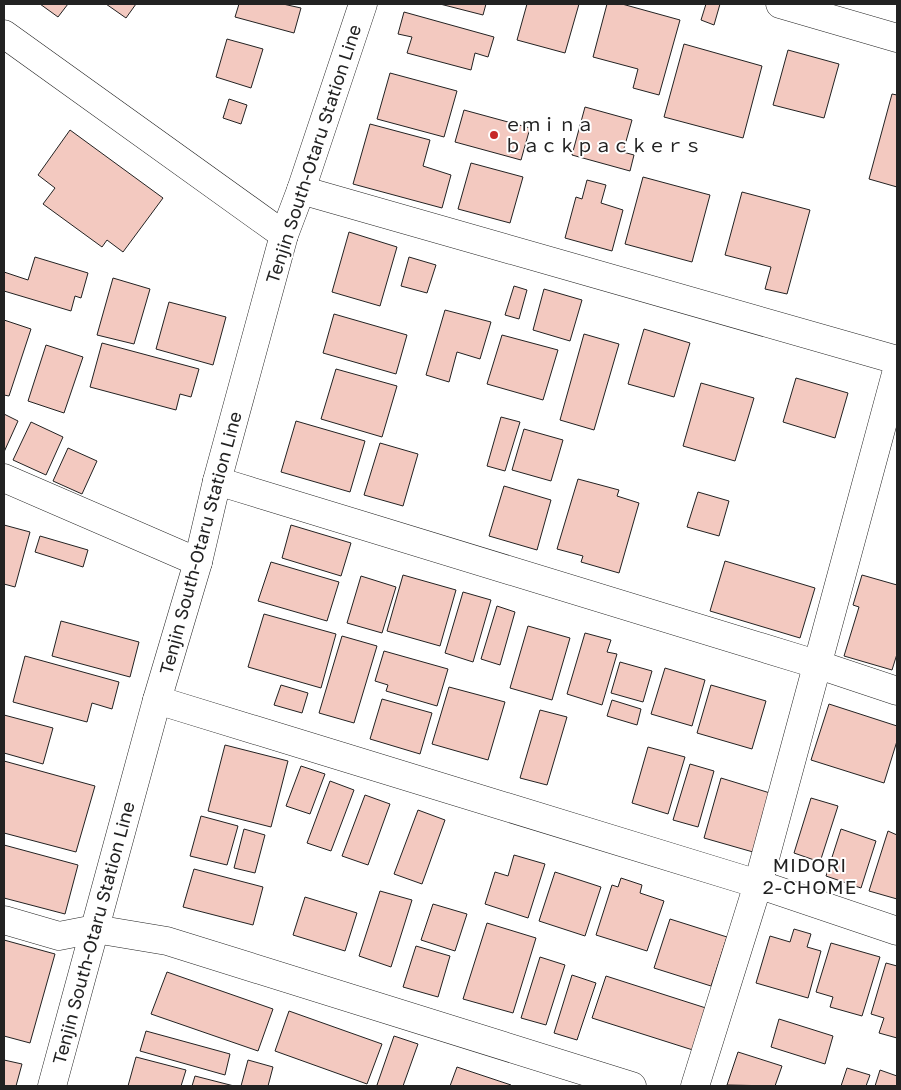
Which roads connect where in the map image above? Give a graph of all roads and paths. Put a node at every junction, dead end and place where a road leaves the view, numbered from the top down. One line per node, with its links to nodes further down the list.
1 (363, 4): 5 (street, Tenjin South-Otaru Station Line)
2 (780, 4): 3 (street)
3 (897, 38)
4 (5, 39): 6 (street)
5 (301, 190): 6 (street, Tenjin South-Otaru Station Line); 7 (street)
6 (284, 234): 10 (street, Tenjin South-Otaru Station Line)
7 (897, 360)
8 (897, 370): 12 (street)
9 (4, 478): 11 (street)
10 (217, 481): 11 (street, Tenjin South-Otaru Station Line); 12 (street)
11 (198, 562): 14 (street, Tenjin South-Otaru Station Line)
12 (816, 664): 13 (street); 15 (street)
13 (897, 690)
14 (158, 700): 15 (street); 17 (street, Tenjin South-Otaru Station Line)
15 (758, 884): 18 (street); 21 (street)
16 (4, 920): 17 (street)
17 (95, 929): 19 (street, Tenjin South-Otaru Station Line); 20 (street)
18 (897, 931)
19 (52, 1086)
20 (632, 1086)
21 (695, 1086)

